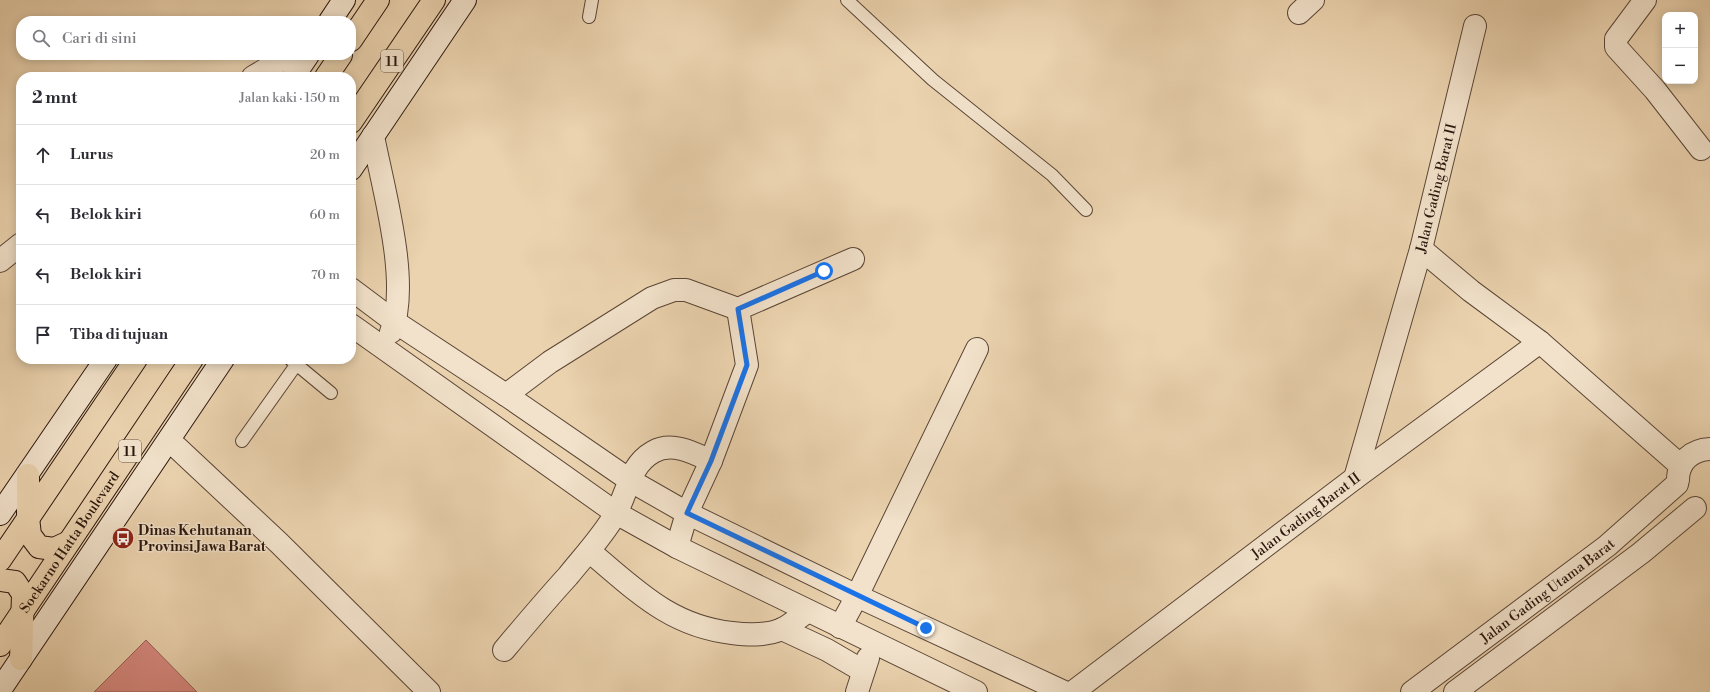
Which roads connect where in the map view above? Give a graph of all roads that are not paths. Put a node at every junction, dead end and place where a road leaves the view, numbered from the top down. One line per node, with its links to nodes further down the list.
1 (378, 0): 9 (highway)
2 (434, 0): 16 (highway, 11)
3 (465, 0): 17 (street)
4 (592, 0): 7 (lane)
5 (847, 0): 20 (lane)
6 (1645, 0): 18 (street)
7 (589, 17)
8 (1475, 26): 22 (street, Jalan Gading Barat II)
9 (356, 33)
10 (282, 60): 13 (street)
11 (305, 60): 14 (street)
12 (338, 60): 15 (highway)
13 (261, 72)
14 (296, 72)
15 (329, 72)
16 (356, 115)
17 (373, 136): 19 (street); 27 (street)
18 (1701, 149)
19 (356, 162)
20 (1086, 210)
21 (16, 248): 24 (street)
22 (1421, 249): 29 (street, Jalan Gading Barat II); 46 (street)
23 (853, 259): 26 (street)
24 (0, 261)
25 (356, 293): 27 (street)
26 (738, 309): 39 (street); 43 (street)
27 (395, 322): 30 (street); 39 (street)
28 (356, 328): 30 (street)
29 (1540, 342): 45 (street, Jalan Gading Barat II); 46 (street, Jalan Gading Barat II)
30 (384, 348): 49 (street)
31 (977, 349): 58 (street)
32 (103, 364): 44 (street)
33 (133, 364): 52 (highway)
34 (189, 364): 53 (highway, Soekarno Hatta Boulevard / 11)
35 (220, 364): 40 (street)
36 (292, 364): 41 (lane)
37 (295, 364): 38 (lane)
38 (331, 393)
39 (506, 395): 47 (street)
40 (169, 440): 66 (street); 69 (street)
41 (242, 441)
42 (1710, 449): 45 (street, Jalan Gading Utama Barat)
43 (711, 461): 47 (street); 50 (street)
44 (28, 475): 51 (street); 52 (highway)
45 (1679, 475): 48 (street, Jalan Gading Barat II); 74 (street, Jalan Gading Utama Barat)
46 (1355, 478): 73 (street, Jalan Gading Barat II)
47 (630, 480): 49 (street); 50 (street)
48 (1703, 510): 75 (street, Jalan Gading Utama Barat)
49 (616, 513): 54 (street); 55 (street)
50 (687, 513): 54 (street); 58 (street)
51 (0, 514)
52 (28, 518): 53 (highway); 56 (highway)
53 (69, 542): 59 (highway, Soekarno Hatta Boulevard / 11)
54 (677, 547): 60 (street)
55 (589, 550): 62 (street); 65 (street)
56 (0, 560)
57 (0, 580): 59 (highway)
58 (857, 596): 61 (street); 72 (street)
59 (23, 611): 64 (highway, Soekarno Hatta Boulevard / 11); 66 (highway)
60 (808, 611): 61 (street); 62 (street)
61 (840, 627): 63 (street)
62 (782, 629): 67 (street)
63 (873, 642): 67 (street); 71 (street)
64 (0, 645)
65 (504, 650)
66 (21, 659): 68 (street)
67 (863, 671): 70 (street)
68 (0, 690)
69 (429, 692)
70 (857, 692)
71 (976, 692)
72 (1064, 692)
73 (1073, 692)
74 (1412, 692)
75 (1455, 692)

